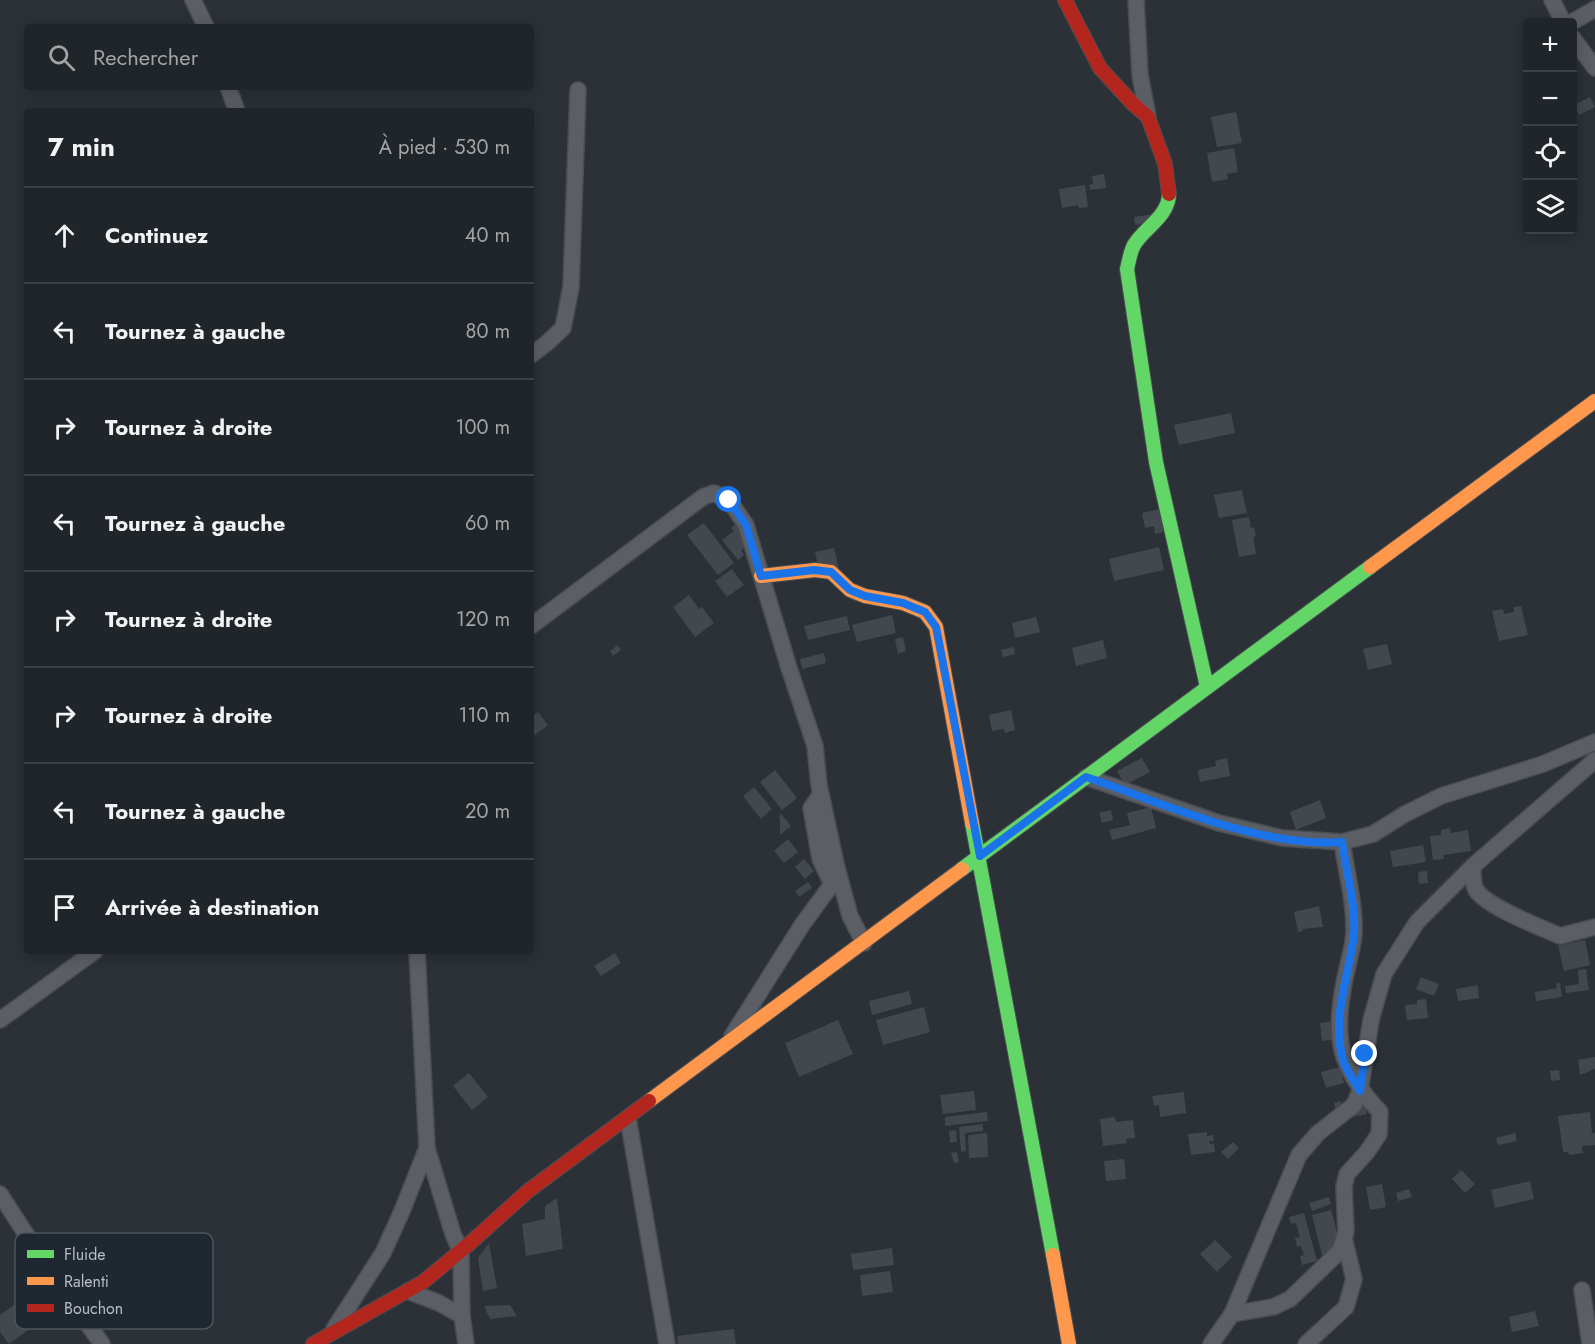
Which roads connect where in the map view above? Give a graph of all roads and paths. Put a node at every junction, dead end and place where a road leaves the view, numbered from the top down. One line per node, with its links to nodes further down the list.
1 (193, 0): 8 (street)
2 (1065, 0): 14 (street)
3 (1136, 0): 14 (street)
4 (1552, 0): 6 (street)
5 (1595, 9): 7 (street)
6 (1561, 18)
7 (1577, 19)
8 (205, 24)
9 (1577, 44): 10 (street)
10 (1595, 68)
11 (229, 90): 13 (street)
12 (578, 90): 15 (street)
13 (236, 108)
14 (1148, 117): 19 (street)
15 (534, 353)
16 (1595, 401): 19 (street)
17 (761, 576): 18 (street); 23 (street); 25 (street)
18 (534, 624)
19 (1207, 687): 22 (street)
20 (1595, 742): 24 (street)
21 (1595, 760): 26 (street)
22 (1086, 777): 24 (street); 25 (street)
23 (821, 794): 28 (street); 32 (street)
24 (1342, 842): 33 (street)
25 (980, 856): 28 (street); 50 (street)
26 (1473, 866): 27 (street); 33 (street)
27 (1595, 927)
28 (864, 943): 32 (street)
29 (91, 954): 31 (street)
30 (417, 954): 35 (street)
31 (0, 1020)
32 (725, 1046): 34 (street)
33 (1360, 1091): 38 (street); 42 (street)
34 (628, 1118): 39 (street); 49 (street)
35 (427, 1148): 39 (street); 45 (street)
36 (0, 1194): 37 (street)
37 (25, 1233)
38 (1344, 1238): 42 (street); 52 (street)
39 (461, 1252): 41 (street); 43 (street)
40 (1582, 1290): 53 (street)
41 (408, 1291): 43 (street); 45 (street)
42 (1232, 1314): 51 (street)
43 (462, 1316): 48 (street)
44 (91, 1329): 46 (street)
45 (333, 1329): 47 (street)
46 (102, 1344)
47 (313, 1344)
48 (466, 1344)
49 (667, 1344)
50 (1069, 1344)
51 (1210, 1344)
52 (1306, 1344)
53 (1590, 1344)

